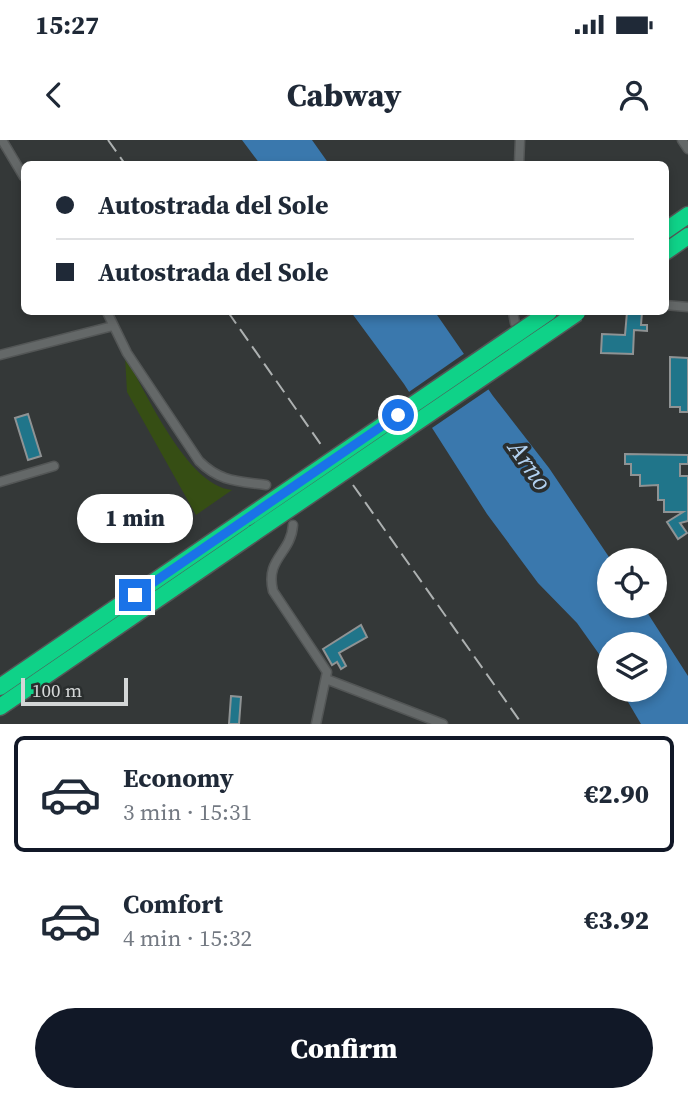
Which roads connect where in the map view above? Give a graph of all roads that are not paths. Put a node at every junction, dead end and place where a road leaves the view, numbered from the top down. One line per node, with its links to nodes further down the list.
1 (2, 140): 6 (street)
2 (520, 140): 5 (street)
3 (681, 140): 4 (street)
4 (688, 149)
5 (519, 161)
6 (21, 172)
7 (688, 215): 8 (highway)
8 (669, 228)
9 (688, 236): 10 (highway)
10 (669, 249)
11 (669, 305): 12 (street)
12 (688, 307)
13 (108, 315): 18 (street)
14 (513, 315): 17 (street)
15 (544, 315): 23 (highway, bridge)
16 (573, 315): 23 (highway, bridge)
17 (514, 323)
18 (113, 326): 19 (street); 22 (street)
19 (0, 355)
20 (54, 466): 21 (street)
21 (0, 482)
22 (266, 485)
23 (250, 525): 26 (highway); 27 (highway)
24 (293, 525): 25 (street)
25 (326, 679): 28 (street); 29 (street)
26 (0, 687)
27 (0, 707)
28 (316, 724)
29 (443, 724)

